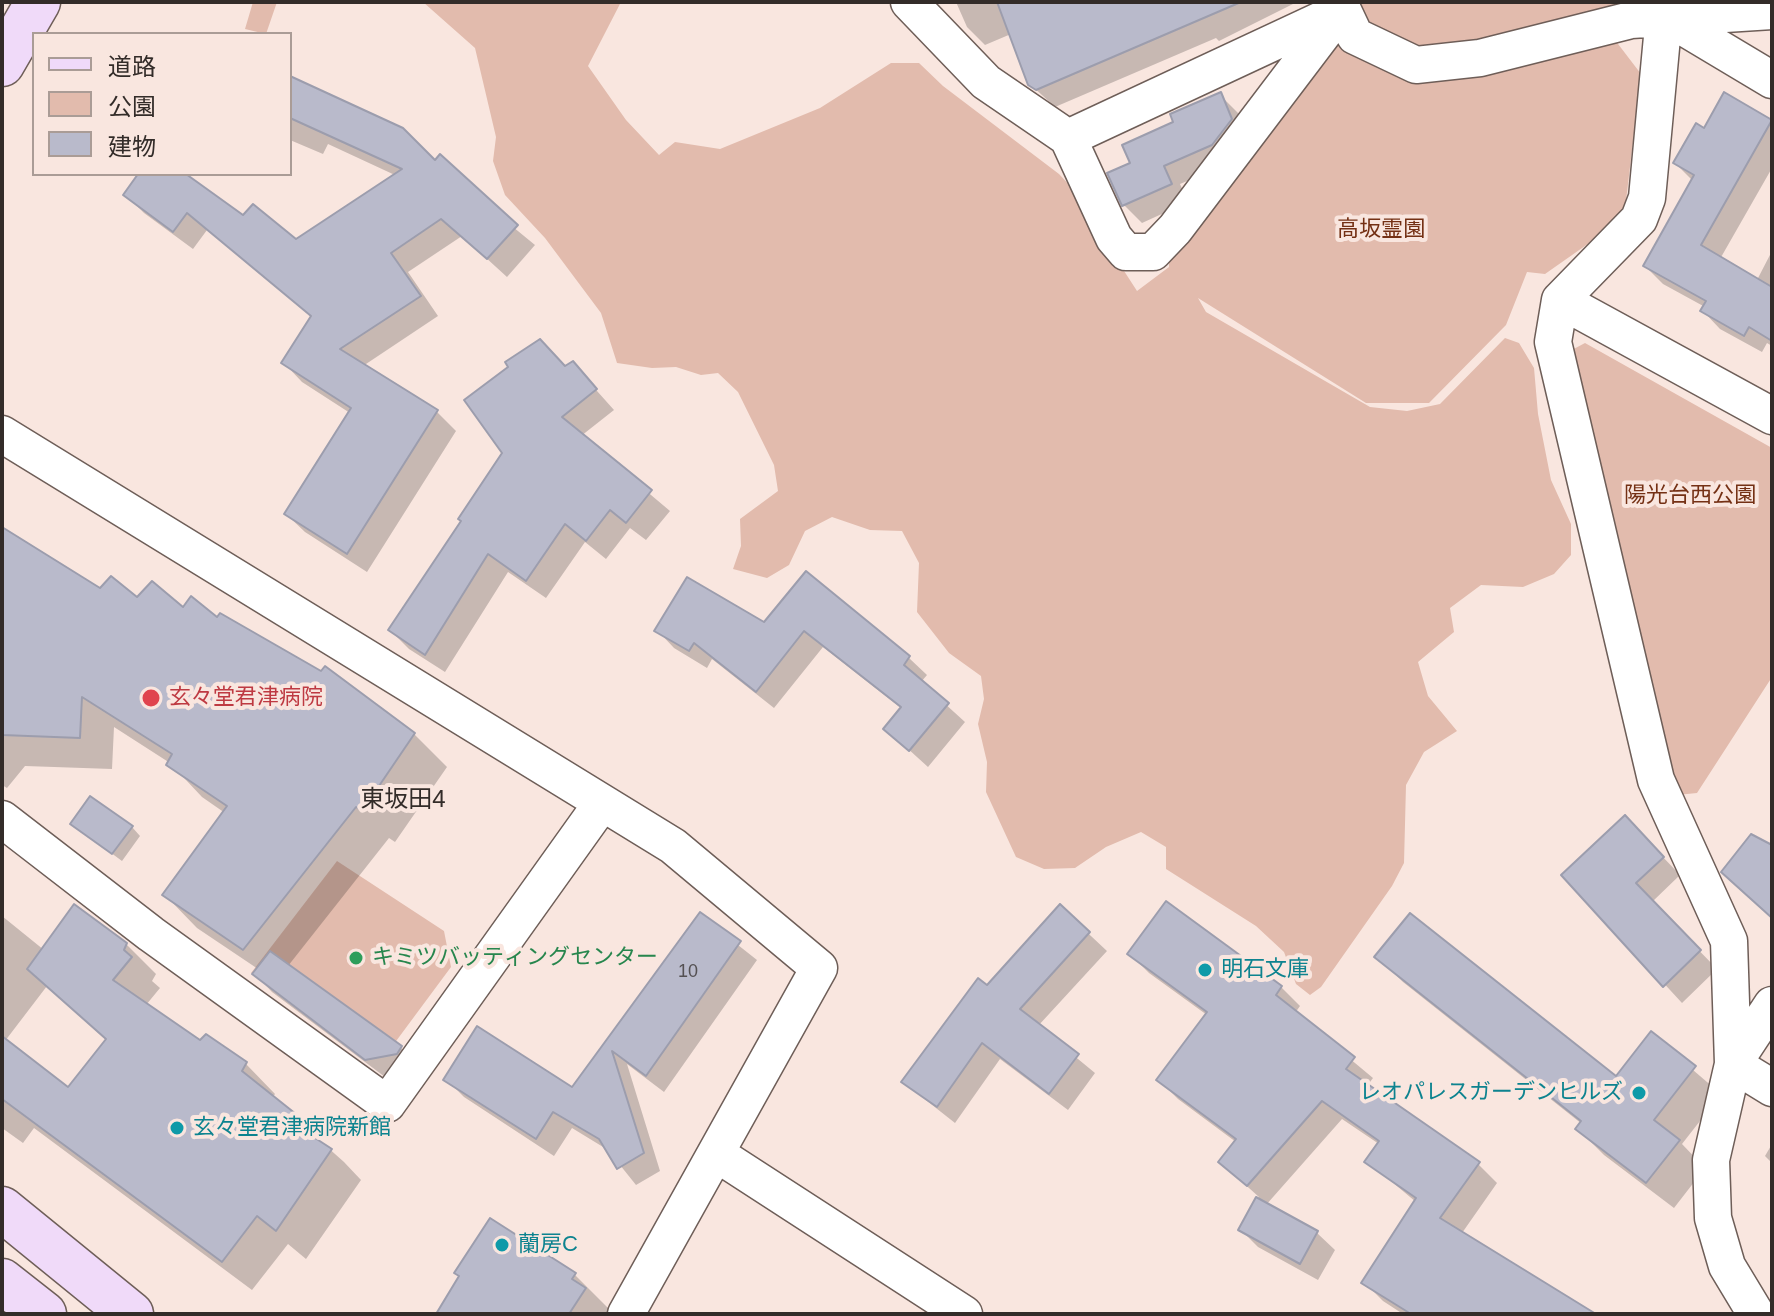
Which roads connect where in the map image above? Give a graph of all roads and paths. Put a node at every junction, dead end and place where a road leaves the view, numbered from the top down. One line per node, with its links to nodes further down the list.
1 (38, 2): 6 (main road)
2 (909, 2): 8 (street)
3 (1340, 6): 5 (street); 8 (street); 8 (street)
4 (1772, 11): 5 (street)
5 (1670, 19): 7 (street); 9 (street)
6 (2, 64)
7 (1772, 80)
8 (1068, 138)
9 (1560, 300): 10 (street); 15 (street)
10 (1772, 416)
11 (2, 434): 12 (street)
12 (602, 803): 13 (street); 17 (street)
13 (2, 819)
14 (1772, 1005): 15 (street)
15 (1733, 1064): 16 (street); 24 (street)
16 (1772, 1088)
17 (717, 1154): 22 (street); 23 (street)
18 (2, 1209): 21 (main road)
19 (2, 1281): 20 (main road)
20 (44, 1314)
21 (131, 1314)
22 (626, 1314)
23 (964, 1314)
24 (1756, 1314)

